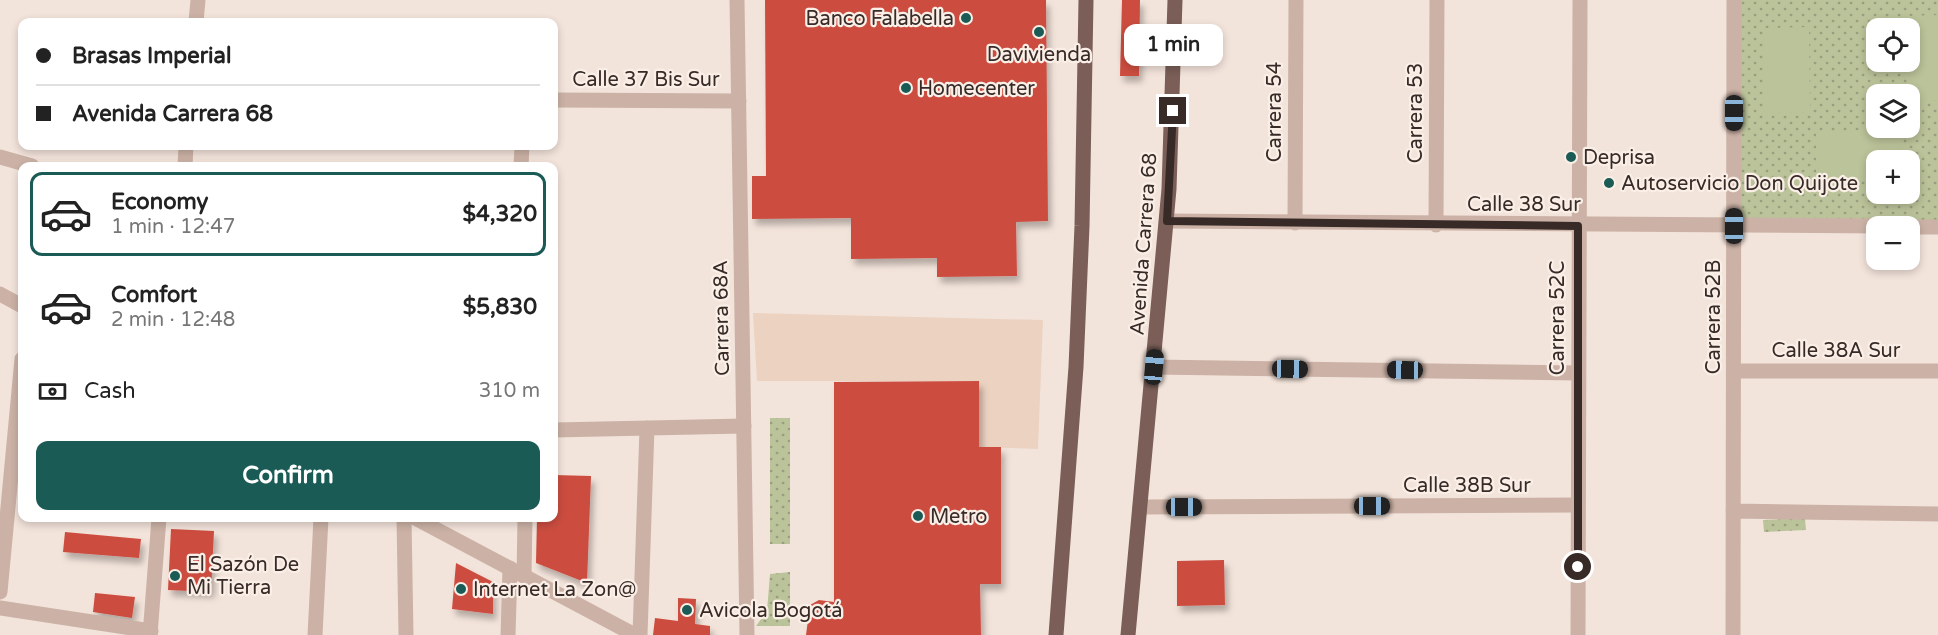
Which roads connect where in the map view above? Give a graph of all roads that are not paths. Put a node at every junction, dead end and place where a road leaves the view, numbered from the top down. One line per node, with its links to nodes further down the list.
1 (198, 0): 9 (street)
2 (737, 0): 11 (street, Carrera 68A)
3 (1086, 0): 52 (main road)
4 (1175, 0): 14 (main road, Avenida Carrera 68)
5 (1296, 0): 15 (street, Carrera 54)
6 (1437, 0): 16 (street, Carrera 53)
7 (1580, 0): 17 (street, Carrera 52C)
8 (1734, 0): 18 (street, Carrera 52B)
9 (196, 18)
10 (558, 100): 11 (street, Calle 37 Bis Sur)
11 (739, 101): 29 (street, Carrera 68A)
12 (0, 157): 13 (street)
13 (18, 162)
14 (1167, 221): 15 (street, Calle 38 Sur); 24 (main road, Avenida Carrera 68)
15 (1295, 223): 16 (street, Calle 38 Sur)
16 (1436, 225): 17 (street, Calle 38 Sur)
17 (1578, 226): 18 (street, Calle 38 Sur); 27 (street, Carrera 52C)
18 (1734, 226): 19 (street, Calle 38 Sur); 25 (street, Carrera 52B)
19 (1866, 226)
20 (1920, 226): 21 (street)
21 (1938, 227)
22 (0, 294): 23 (street)
23 (18, 304)
24 (1154, 367): 27 (street); 33 (main road, Avenida Carrera 68)
25 (1734, 371): 26 (street, Calle 38A Sur); 34 (street, Carrera 52B)
26 (1938, 371)
27 (1578, 373): 32 (street, Carrera 52C)
28 (18, 401): 43 (street)
29 (744, 426): 30 (street); 51 (street, Carrera 68A)
30 (647, 428): 31 (street); 50 (street)
31 (558, 430)
32 (1578, 505): 33 (street, Calle 38B Sur); 54 (street, Carrera 52C)
33 (1140, 507): 53 (main road, Avenida Carrera 68)
34 (1733, 511): 35 (street); 55 (street, Carrera 52B)
35 (1938, 514)
36 (159, 522): 45 (street)
37 (321, 522): 46 (street)
38 (404, 522): 47 (street)
39 (423, 522): 41 (street)
40 (525, 522): 42 (street)
41 (510, 568): 42 (street); 48 (street)
42 (524, 576): 49 (street)
43 (0, 592)
44 (0, 608): 45 (street)
45 (151, 633)
46 (315, 635)
47 (406, 635)
48 (508, 635)
49 (635, 635)
50 (640, 635)
51 (747, 635)
52 (1056, 635)
53 (1128, 635)
54 (1578, 635)
55 (1733, 635)

